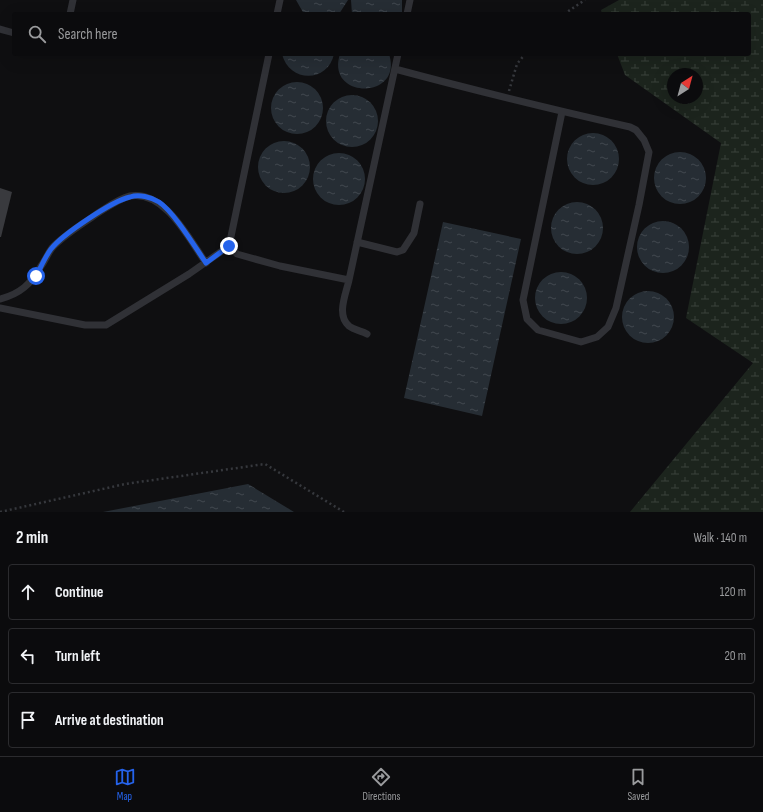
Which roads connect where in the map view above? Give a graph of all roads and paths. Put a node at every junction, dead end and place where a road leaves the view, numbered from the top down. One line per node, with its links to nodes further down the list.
1 (73, 0): 5 (lane)
2 (280, 0): 6 (lane)
3 (410, 0): 7 (lane)
4 (585, 0): 8 (path)
5 (70, 12)
6 (277, 12)
7 (407, 12)
8 (567, 12)
9 (0, 29): 10 (lane)
10 (12, 32)
11 (269, 56): 19 (lane)
12 (398, 56): 14 (lane)
13 (523, 56): 15 (path)
14 (395, 69): 15 (lane); 18 (lane)
15 (508, 99): 16 (lane)
16 (562, 112): 16 (lane)
17 (420, 204): 18 (lane)
18 (357, 242): 21 (lane)
19 (229, 246): 20 (lane); 21 (lane)
20 (206, 263): 22 (lane); 23 (lane)
21 (349, 280): 24 (lane)
22 (0, 299)
23 (0, 308)
24 (367, 334)
25 (0, 512): 26 (path)
26 (344, 512)

